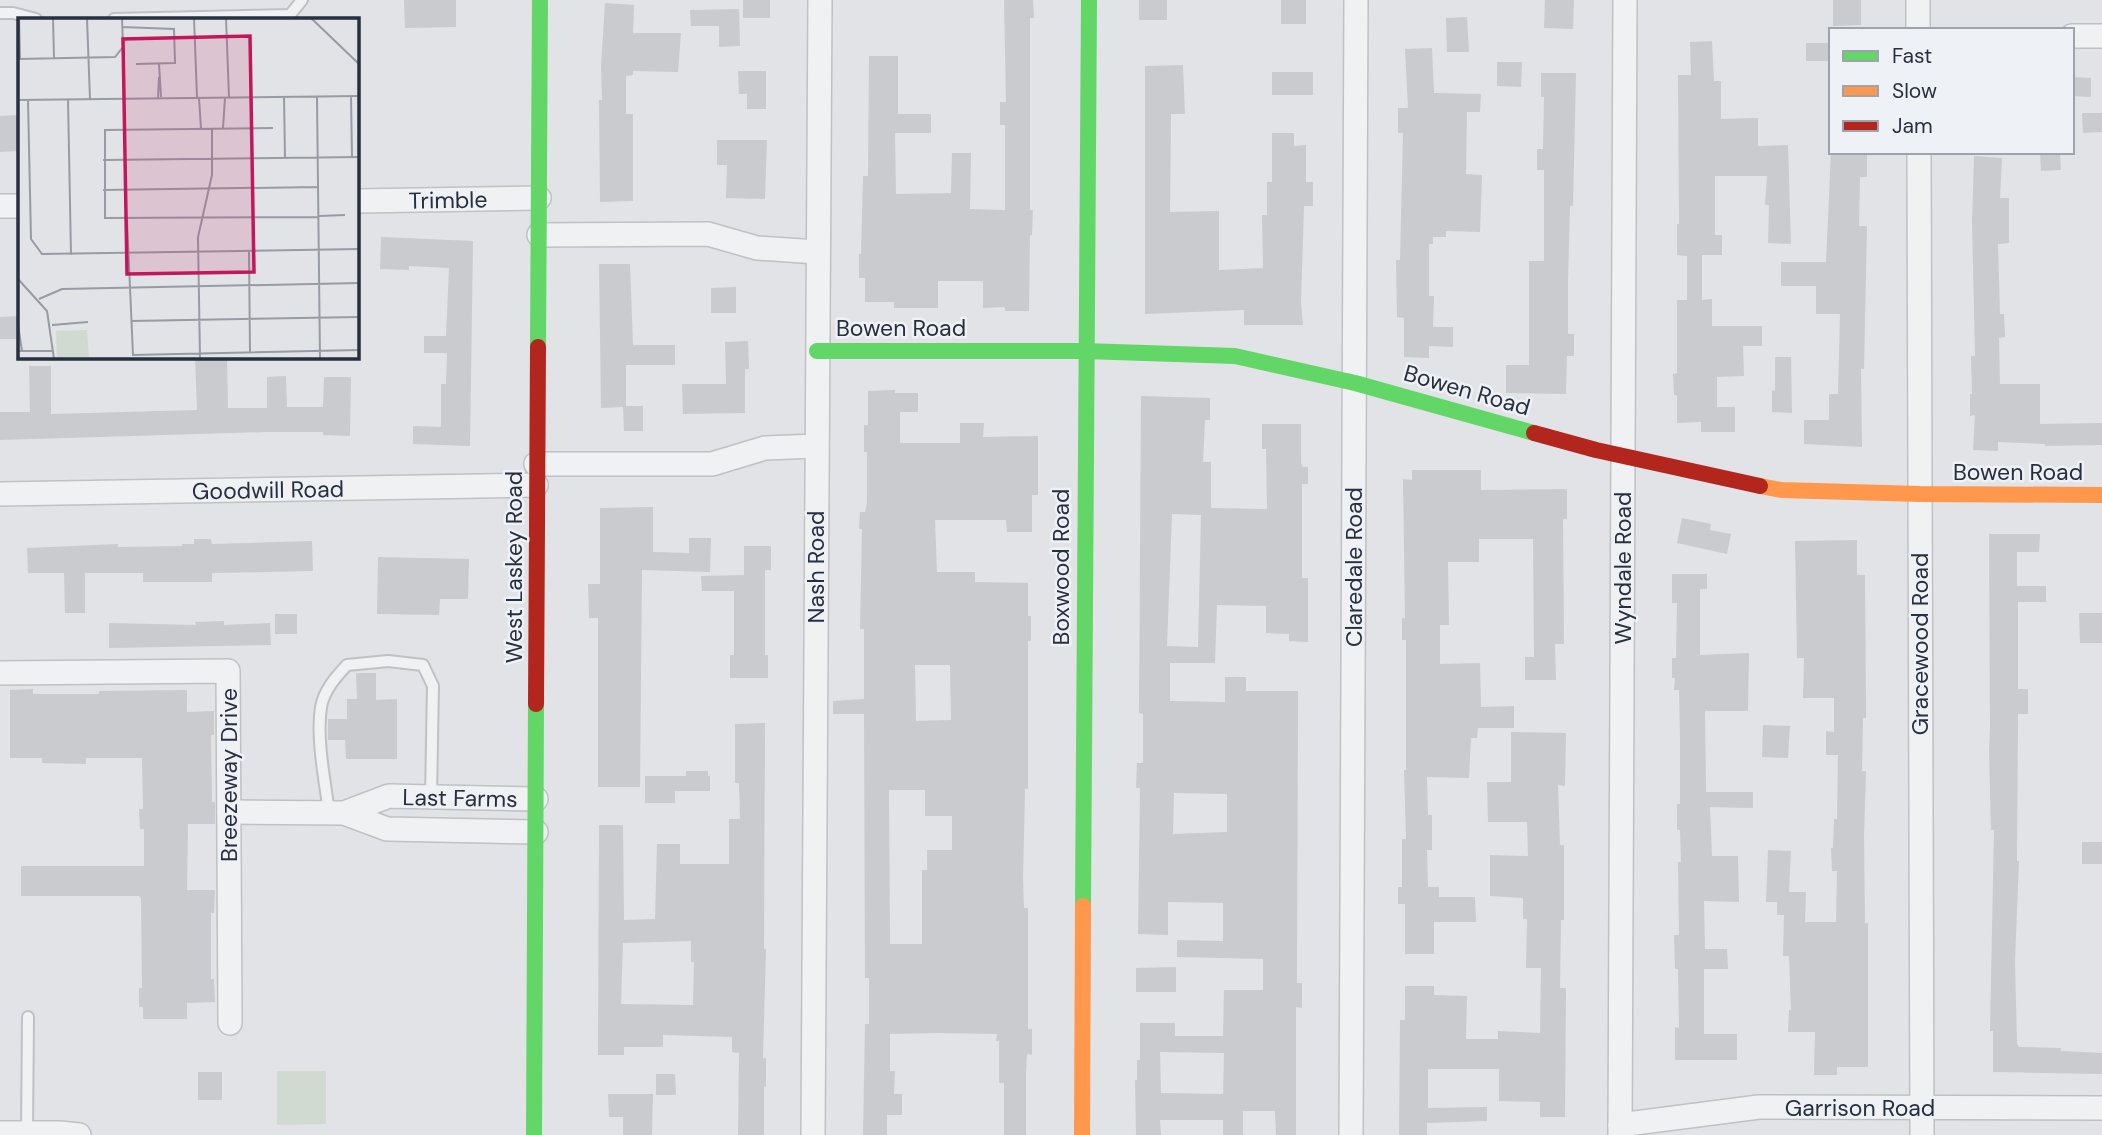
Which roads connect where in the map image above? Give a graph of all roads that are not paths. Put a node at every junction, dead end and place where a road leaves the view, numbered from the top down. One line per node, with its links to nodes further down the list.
1 (12, 0): 10 (lane)
2 (302, 0): 12 (lane)
3 (540, 0): 17 (street, West Laskey Road)
4 (820, 0): 22 (street, Nash Road)
5 (1089, 0): 24 (street, Boxwood Road)
6 (1356, 0): 25 (street, Claredale Road)
7 (1625, 0): 27 (street, Wyndale Road)
8 (1918, 0): 13 (street)
9 (0, 13): 10 (lane)
10 (13, 13): 11 (lane)
11 (32, 18)
12 (158, 18)
13 (1918, 28)
14 (2074, 36): 15 (street)
15 (2102, 36)
16 (1919, 154): 30 (street, Gracewood Road)
17 (539, 198): 18 (street, Trimble); 21 (street, West Laskey Road)
18 (359, 201)
19 (0, 206): 20 (street)
20 (18, 206)
21 (539, 235): 22 (street); 28 (street, West Laskey Road)
22 (817, 252): 23 (street, Nash Road)
23 (817, 351): 24 (street, Bowen Road); 26 (street, Nash Road)
24 (1085, 351): 25 (street, Bowen Road); 48 (street, Boxwood Road)
25 (1355, 383): 27 (street, Bowen Road); 49 (street, Claredale Road)
26 (816, 446): 28 (street, Goodwill Road); 47 (street, Nash Road)
27 (1624, 455): 30 (street, Bowen Road); 42 (street, Wyndale Road)
28 (536, 474): 29 (street, Goodwill Road); 34 (street, West Laskey Road)
29 (0, 494)
30 (1920, 494): 31 (street, Bowen Road); 40 (street, Gracewood Road)
31 (2102, 495)
32 (0, 673): 35 (street, Breezeway Drive)
33 (431, 797): 34 (street, Last Farms); 36 (street, Last Farms); 36 (lane)
34 (536, 799): 37 (street, West Laskey Road)
35 (229, 812): 36 (street, Last Farms); 39 (street, Breezeway Drive)
36 (337, 813): 37 (street, Last Farms)
37 (536, 832): 46 (street, West Laskey Road)
38 (28, 1017): 43 (lane)
39 (230, 1023)
40 (1921, 1108): 41 (street, Garrison Road); 42 (street, Garrison Road); 50 (street, Gracewood Road)
41 (2102, 1108)
42 (1620, 1130)
43 (27, 1132): 44 (street); 45 (street)
44 (0, 1133)
45 (79, 1135)
46 (534, 1135)
47 (813, 1135)
48 (1082, 1135)
49 (1351, 1135)
50 (1922, 1135)

